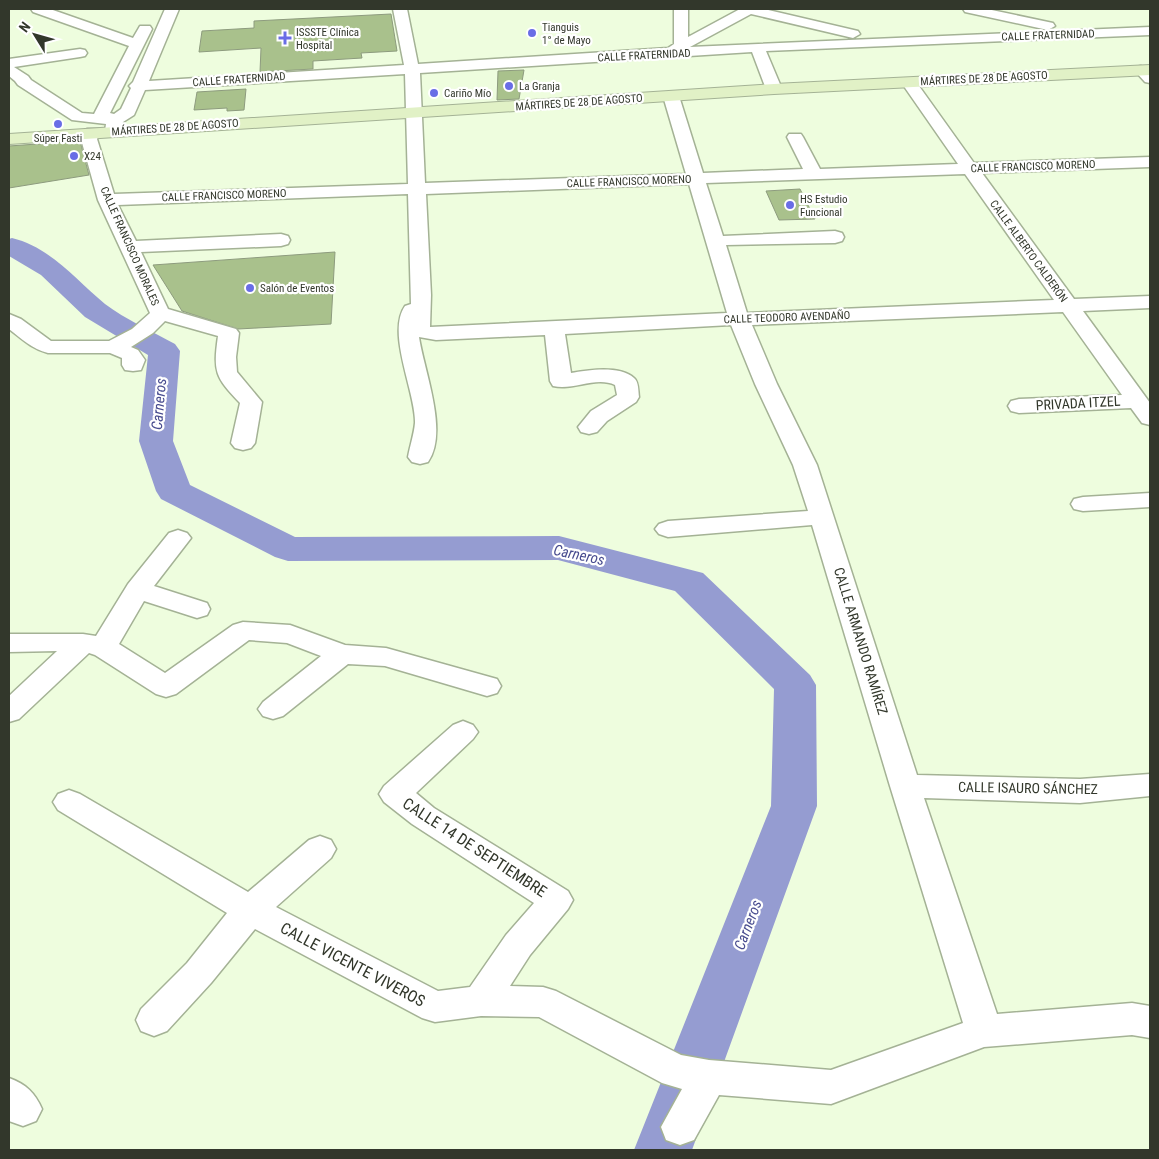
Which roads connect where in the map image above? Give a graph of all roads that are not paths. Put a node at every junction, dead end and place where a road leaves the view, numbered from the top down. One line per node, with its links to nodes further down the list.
1 (38, 9): 7 (street)
2 (172, 9): 21 (street)
3 (400, 9): 16 (street)
4 (682, 9): 13 (street)
5 (749, 9): 10 (street); 13 (street)
6 (970, 9): 9 (street)
7 (99, 30): 11 (street); 11 (street)
8 (1150, 31): 9 (street, CALLE FRATERNIDAD)
9 (1083, 34): 10 (street, CALLE FRATERNIDAD)
10 (880, 41): 12 (street, CALLE FRATERNIDAD)
11 (137, 44): 25 (street)
12 (757, 47): 13 (street, CALLE FRATERNIDAD); 22 (street)
13 (675, 49): 16 (street, CALLE FRATERNIDAD)
14 (80, 53): 15 (street)
15 (9, 63)
16 (412, 68): 21 (street, CALLE FRATERNIDAD); 24 (street)
17 (9, 70): 19 (street)
18 (1147, 73): 20 (main road, MÁRTIRES DE 28 DE AGOSTO)
19 (16, 79): 25 (street)
20 (909, 82): 22 (main road, MÁRTIRES DE 28 DE AGOSTO); 30 (street, CALLE ALBERTO CALDERÓN)
21 (137, 86): 25 (street)
22 (774, 89): 23 (main road, MÁRTIRES DE 28 DE AGOSTO)
23 (671, 96): 24 (main road, MÁRTIRES DE 28 DE AGOSTO); 32 (street, CALLE ARMANDO RAMÍREZ)
24 (414, 112): 25 (main road, MÁRTIRES DE 28 DE AGOSTO); 33 (street)
25 (114, 125): 26 (main road, MÁRTIRES DE 28 DE AGOSTO)
26 (93, 132): 28 (main road, MÁRTIRES DE 28 DE AGOSTO); 34 (street, CALLE FRANCISCO MORALES)
27 (795, 137): 31 (street)
28 (9, 139)
29 (1150, 162): 30 (street, CALLE FRANCISCO MORENO)
30 (968, 168): 31 (street, CALLE FRANCISCO MORENO); 42 (street, CALLE ALBERTO CALDERÓN)
31 (814, 174): 32 (street, CALLE FRANCISCO MORENO)
32 (700, 186): 33 (street, CALLE FRANCISCO MORENO); 38 (street, CALLE ARMANDO RAMÍREZ)
33 (416, 188): 34 (street, CALLE FRANCISCO MORENO); 39 (street); 40 (street)
34 (107, 200): 37 (street, CALLE FRANCISCO MORALES)
35 (836, 237): 38 (street)
36 (282, 240): 37 (street)
37 (130, 247): 43 (street, CALLE FRANCISCO MORALES)
38 (724, 249): 44 (street, CALLE ARMANDO RAMÍREZ)
39 (406, 272)
40 (421, 295): 46 (street, CALLE TEODORO AVENDAÑO); 53 (street)
41 (1150, 302): 42 (street, CALLE TEODORO AVENDAÑO)
42 (1069, 306): 44 (street, CALLE TEODORO AVENDAÑO); 50 (street, CALLE ALBERTO CALDERÓN)
43 (157, 318): 47 (street, CALLE FRANCISCO MORALES); 52 (street)
44 (739, 318): 46 (street, CALLE TEODORO AVENDAÑO); 56 (street, CALLE ARMANDO RAMÍREZ)
45 (9, 320): 47 (street)
46 (554, 328): 51 (street)
47 (117, 345): 48 (street)
48 (133, 366)
49 (1019, 406): 50 (street, PRIVADA ITZEL)
50 (1144, 409)
51 (589, 427)
52 (243, 443)
53 (420, 457)
54 (1150, 500): 55 (street)
55 (1082, 504)
56 (822, 517): 57 (street); 69 (street, CALLE ARMANDO RAMÍREZ)
57 (668, 529)
58 (178, 538): 59 (street)
59 (137, 590): 60 (street); 62 (street)
60 (197, 609)
61 (9, 643): 62 (street)
62 (93, 645): 63 (street); 66 (street)
63 (342, 654): 64 (street); 65 (street)
64 (487, 686)
65 (273, 709)
66 (9, 712)
67 (463, 732): 73 (street, CALLE 14 DE SEPTIEMBRE)
68 (1150, 785): 69 (street, CALLE ISAURO SÁNCHEZ)
69 (905, 786): 76 (street, CALLE ARMANDO RAMÍREZ)
70 (69, 802): 72 (street, CALLE VICENTE VIVEROS)
71 (320, 850): 72 (street)
72 (250, 910): 73 (street, CALLE VICENTE VIVEROS); 74 (street)
73 (481, 1001): 77 (street, CALLE VICENTE VIVEROS)
74 (154, 1020)
75 (1150, 1022): 76 (street, CALLE VICENTE VIVEROS)
76 (984, 1030): 77 (street, CALLE VICENTE VIVEROS)
77 (692, 1074): 78 (street)
78 (680, 1127)

